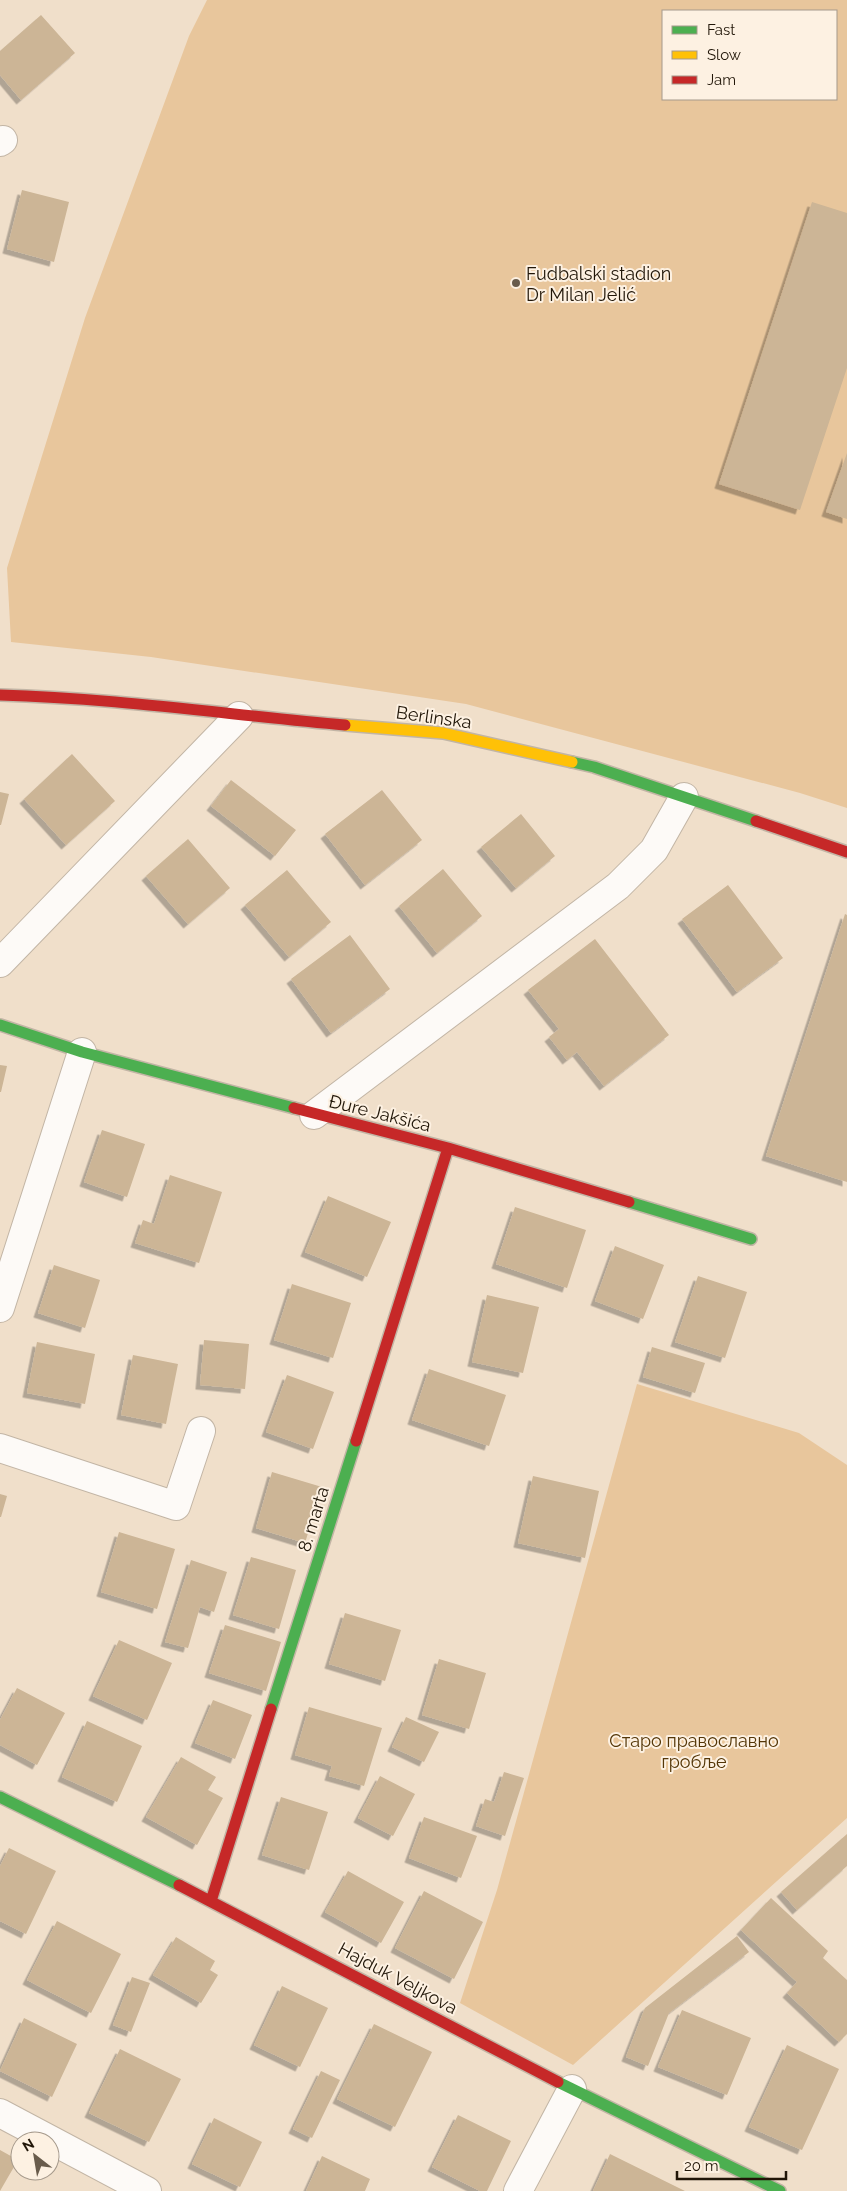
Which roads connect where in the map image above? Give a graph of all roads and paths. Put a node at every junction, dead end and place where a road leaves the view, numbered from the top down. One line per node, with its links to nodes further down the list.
1 (0, 695): 2 (street, Berlinska)
2 (239, 716): 3 (street, Berlinska); 5 (street)
3 (684, 797): 4 (street, Berlinska); 8 (street)
4 (847, 852)
5 (0, 963)
6 (0, 1025): 7 (street, Đure Jakšića)
7 (82, 1052): 8 (street, Đure Jakšića); 11 (street)
8 (314, 1114): 9 (street, Đure Jakšića)
9 (448, 1148): 10 (street, Đure Jakšića); 15 (street, 8. marta)
10 (751, 1239)
11 (0, 1308)
12 (201, 1431): 13 (street)
13 (0, 1448)
14 (0, 1797): 15 (street, Hajduk Veljkova)
15 (211, 1901): 16 (street, Hajduk Veljkova)
16 (572, 2089): 19 (street); 20 (street, Hajduk Veljkova)
17 (0, 2113): 18 (street)
18 (147, 2191)
19 (518, 2191)
20 (780, 2191)

